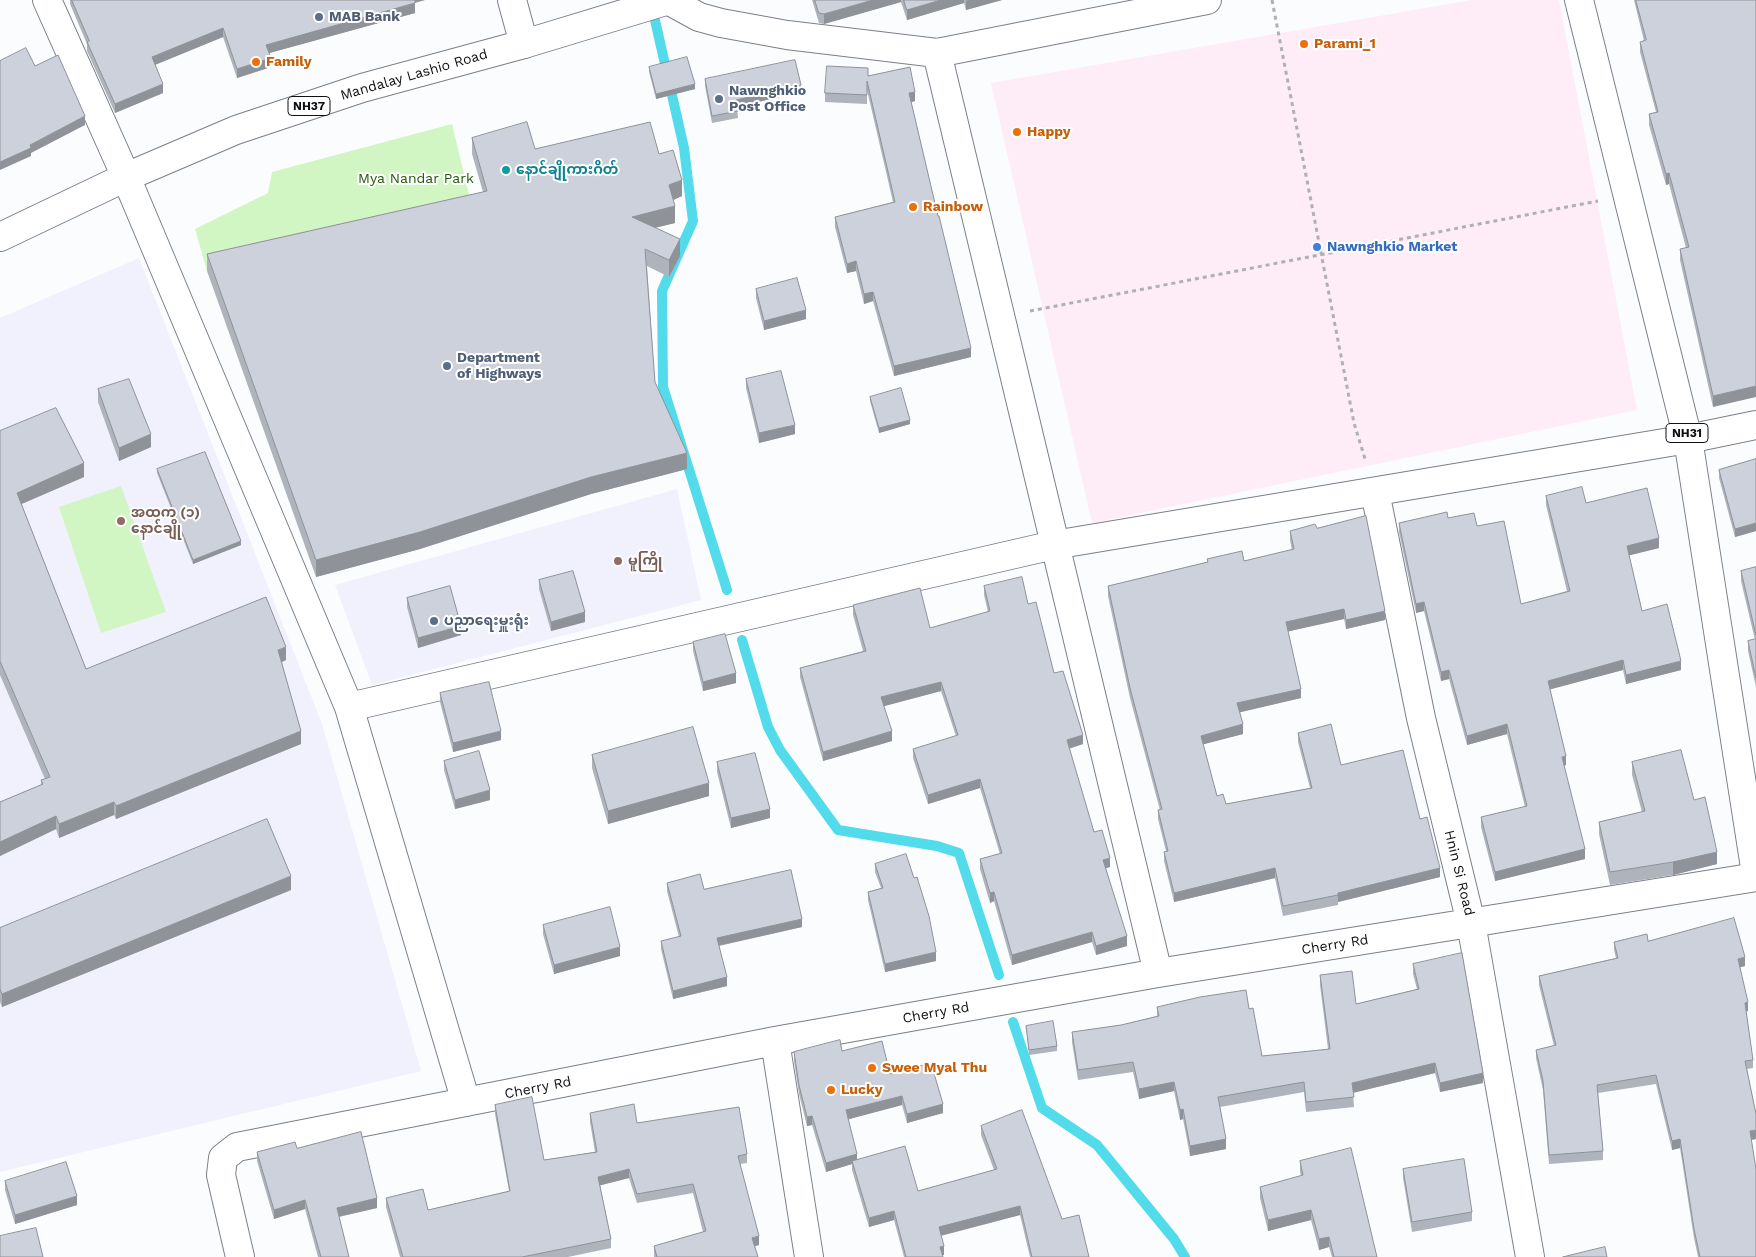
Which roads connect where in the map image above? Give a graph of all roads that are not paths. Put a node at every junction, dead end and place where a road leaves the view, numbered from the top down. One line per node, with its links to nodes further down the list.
1 (47, 0): 8 (main road)
2 (512, 0): 6 (main road)
3 (668, 0): 6 (main road, Mandalay Lashio Road / NH37); 7 (main road)
4 (1207, 0): 7 (main road)
5 (1579, 0): 11 (main road, NH31)
6 (524, 44): 8 (main road, Mandalay Lashio Road / NH37)
7 (937, 53): 13 (main road)
8 (126, 177): 9 (main road, Mandalay Lashio Road / NH37); 14 (main road)
9 (0, 237)
10 (1756, 425): 11 (main road)
11 (1688, 439): 12 (main road); 15 (main road, NH31)
12 (1375, 492): 13 (main road); 16 (main road, Hnin Si Road)
13 (1054, 545): 14 (main road); 17 (main road)
14 (350, 707): 19 (main road)
15 (1756, 875): 16 (main road, Cherry Rd)
16 (1471, 923): 17 (main road, Cherry Rd); 22 (main road, Hnin Si Road)
17 (1158, 973): 18 (main road, Cherry Rd)
18 (775, 1041): 19 (main road, Cherry Rd); 21 (main road)
19 (466, 1102): 20 (main road, Cherry Rd)
20 (240, 1257)
21 (809, 1257)
22 (1530, 1257)

